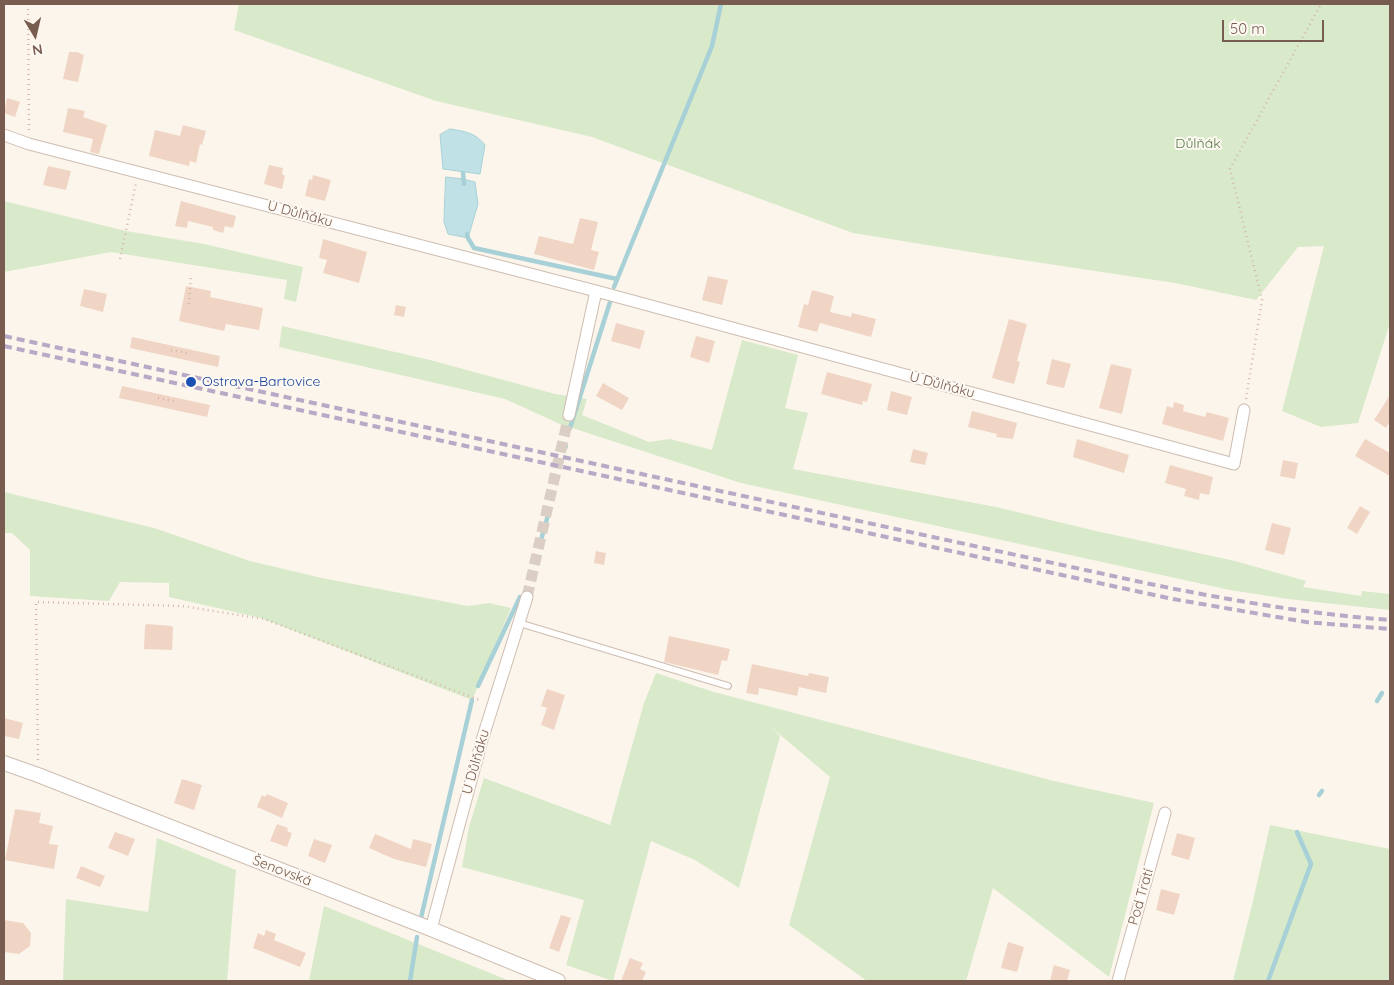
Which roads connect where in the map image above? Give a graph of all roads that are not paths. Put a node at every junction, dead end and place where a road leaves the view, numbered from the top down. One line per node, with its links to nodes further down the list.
1 (4, 135): 2 (street, U Důlňáku)
2 (596, 291): 3 (street, U Důlňáku); 4 (street)
3 (1244, 410)
4 (569, 415)
5 (527, 597): 6 (street, U Důlňáku)
6 (518, 623): 7 (lane); 10 (street, U Důlňáku)
7 (728, 686)
8 (4, 763): 10 (street, Šenovská)
9 (1165, 813): 12 (street, Pod Tratí)
10 (431, 929): 11 (street, Šenovská)
11 (558, 981)
12 (1118, 981)

